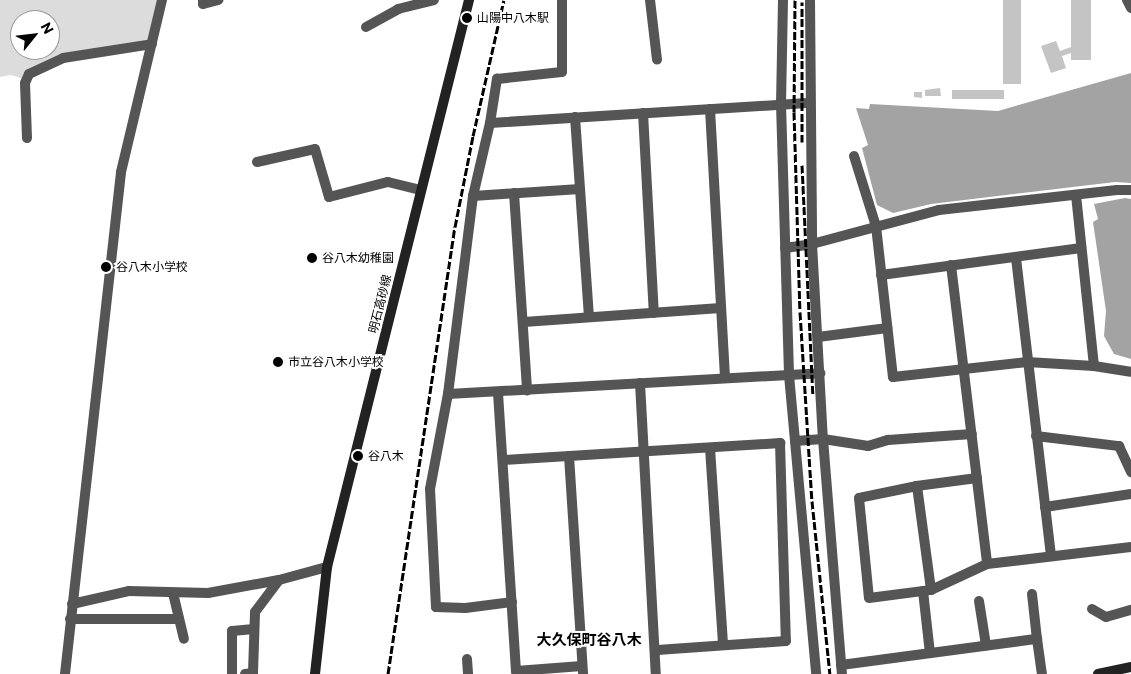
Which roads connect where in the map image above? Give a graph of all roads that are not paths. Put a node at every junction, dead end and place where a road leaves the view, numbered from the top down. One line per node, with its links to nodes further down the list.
1 (162, 0): 14 (street)
2 (203, 0): 3 (street)
3 (218, 0)
4 (434, 0): 11 (street)
5 (468, 0): 26 (main road, 明石高砂線)
6 (562, 0): 21 (street)
7 (650, 0): 15 (street)
8 (783, 0): 17 (street)
9 (810, 0): 16 (street)
10 (1127, 0): 12 (street)
11 (419, 2): 13 (street)
12 (1131, 8)
13 (366, 27)
14 (152, 44): 22 (street); 78 (street)
15 (657, 60)
16 (810, 103): 17 (street); 32 (street)
17 (781, 104): 18 (street); 33 (street)
18 (710, 109): 19 (street); 38 (street)
19 (643, 113): 20 (street); 39 (street)
20 (575, 117): 21 (street); 25 (street)
21 (490, 123): 30 (street)
22 (27, 138)
23 (854, 156): 31 (street)
24 (257, 162): 26 (street)
25 (580, 189): 28 (street); 40 (street)
26 (421, 190): 71 (main road, 明石高砂線)
27 (1131, 190): 29 (street)
28 (514, 193): 30 (street); 41 (street)
29 (1076, 195): 31 (street); 34 (street)
30 (473, 196): 54 (street)
31 (876, 226): 32 (street); 37 (street)
32 (812, 244): 33 (street); 43 (street)
33 (786, 248): 49 (street)
34 (1081, 248): 35 (street); 45 (street)
35 (1016, 258): 36 (street); 44 (street)
36 (951, 265): 37 (street); 46 (street)
37 (881, 275): 42 (street)
38 (721, 308): 39 (street); 50 (street)
39 (654, 313): 40 (street)
40 (590, 317): 41 (street)
41 (524, 322): 52 (street)
42 (887, 328): 43 (street); 46 (street)
43 (818, 337): 48 (street)
44 (1028, 362): 45 (street); 46 (street); 56 (street)
45 (1094, 366): 47 (street)
46 (964, 369): 55 (street)
47 (1131, 372)
48 (820, 373): 49 (street); 57 (street)
49 (789, 375): 50 (street); 58 (street)
50 (725, 378): 51 (street)
51 (640, 383): 52 (street); 60 (street)
52 (527, 391): 53 (street)
53 (498, 393): 54 (street); 62 (street)
54 (448, 394): 77 (street)
55 (972, 434): 57 (street); 64 (street)
56 (1036, 436): 63 (street); 67 (street)
57 (823, 439): 58 (street); 93 (street)
58 (795, 441): 100 (street)
59 (710, 448): 60 (street); 86 (street); 86 (street)
60 (643, 452): 61 (street); 88 (street)
61 (570, 456): 62 (street); 92 (street)
62 (503, 460): 77 (street)
63 (1131, 472)
64 (977, 478): 65 (street); 70 (street)
65 (917, 486): 73 (street); 73 (street)
66 (1131, 494): 67 (street)
67 (1045, 507): 69 (street)
68 (1131, 547): 69 (street)
69 (1051, 556): 70 (street)
70 (987, 564): 73 (street)
71 (327, 567): 72 (street); 97 (main road, 明石高砂線)
72 (279, 580): 74 (street); 83 (street)
73 (927, 590): 89 (street)
74 (173, 593): 78 (street); 82 (street)
75 (1032, 594): 84 (street)
76 (979, 601): 87 (street)
77 (512, 602): 92 (street)
78 (72, 604): 81 (street)
79 (1092, 609): 80 (street)
80 (1131, 610)
81 (70, 619): 82 (street); 94 (street)
82 (178, 619): 85 (street)
83 (254, 629): 95 (street); 96 (street)
84 (1036, 638): 87 (street); 101 (street)
85 (184, 639)
86 (723, 645): 88 (street)
87 (986, 645): 89 (street)
88 (657, 650): 99 (street)
89 (930, 653): 93 (street)
90 (467, 659): 98 (street)
91 (1131, 667): 102 (main road)
92 (582, 670)
93 (842, 670)
94 (65, 674)
95 (232, 674)
96 (245, 674)
97 (315, 674)
98 (468, 674)
99 (656, 674)
100 (816, 674)
101 (1042, 674)
102 (1098, 674)

